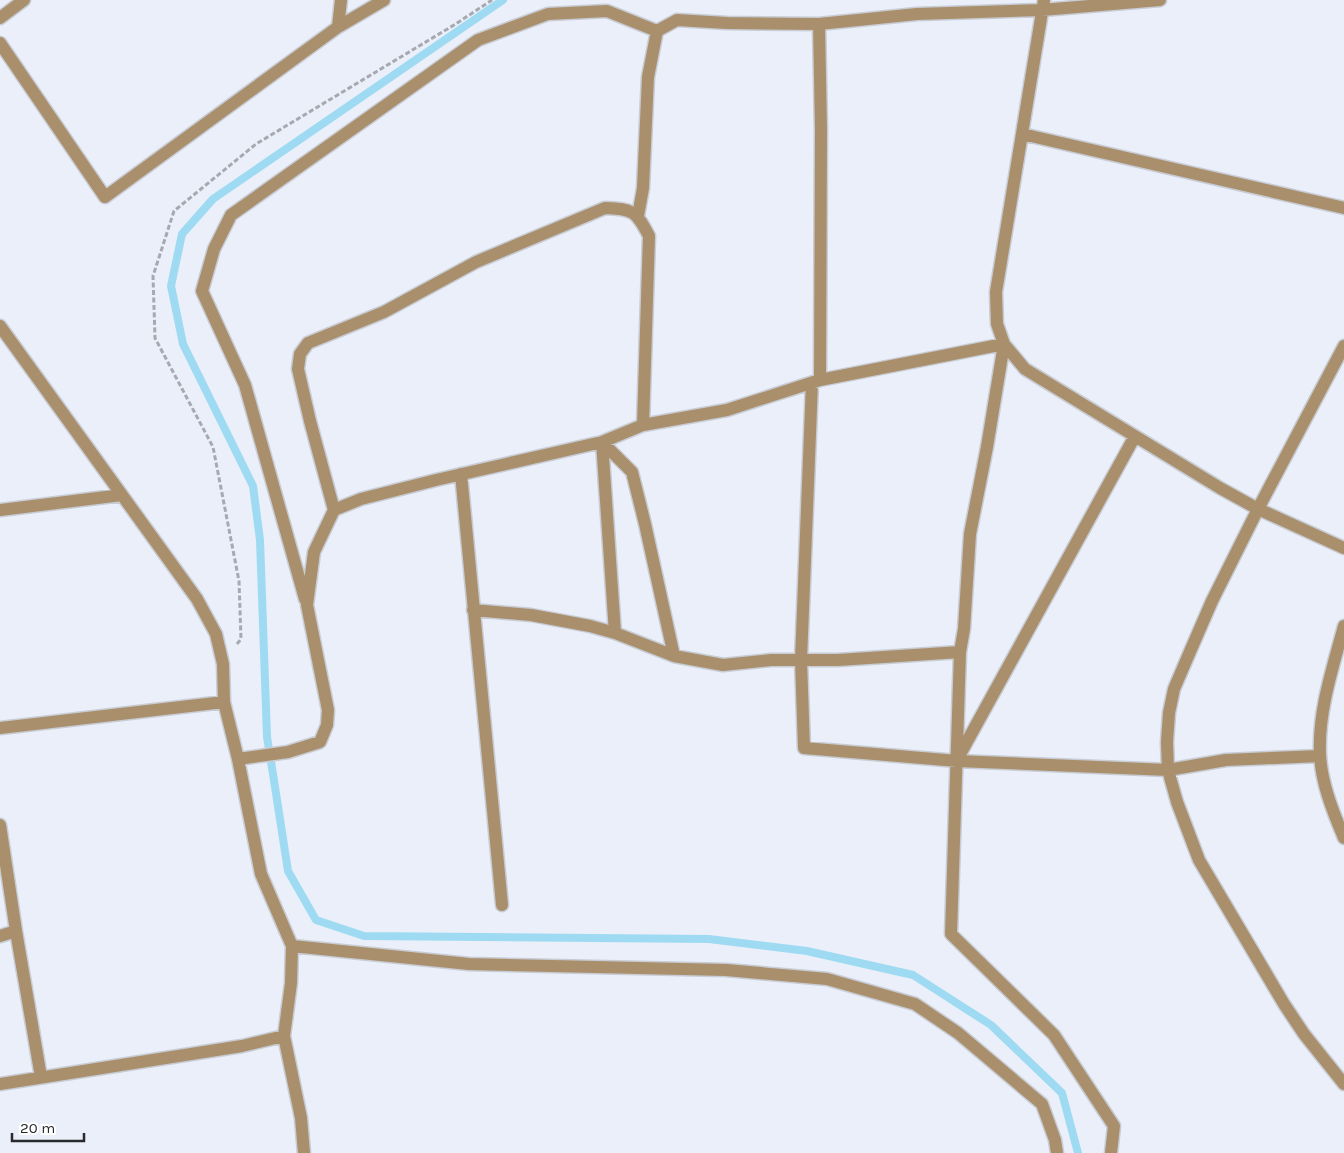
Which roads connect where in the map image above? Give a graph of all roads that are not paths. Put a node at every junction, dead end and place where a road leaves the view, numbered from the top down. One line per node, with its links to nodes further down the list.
1 (24, 0): 6 (street)
2 (341, 0): 8 (street)
3 (384, 0): 8 (street)
4 (1160, 0): 5 (street)
5 (1043, 5): 7 (street); 11 (street)
6 (0, 18)
7 (819, 24): 9 (street); 17 (street)
8 (338, 27): 10 (street)
9 (657, 31): 13 (street); 27 (street)
10 (0, 43)
11 (1022, 134): 12 (street); 15 (street)
12 (1344, 208)
13 (638, 216): 18 (street); 25 (street)
14 (0, 326): 22 (street)
15 (1004, 344): 17 (street); 19 (street); 31 (street)
16 (1344, 346): 23 (street)
17 (816, 381): 18 (street); 33 (street)
18 (643, 425): 20 (street)
19 (1135, 436): 23 (street); 38 (street)
20 (602, 442): 21 (street); 30 (street); 32 (street)
21 (461, 474): 25 (street); 28 (street)
22 (122, 495): 24 (street); 34 (street)
23 (1258, 509): 26 (street); 39 (street)
24 (0, 510)
25 (334, 510): 27 (street)
26 (1344, 548)
27 (307, 606): 37 (street)
28 (473, 610): 30 (street); 42 (street)
29 (1344, 626): 36 (street)
30 (615, 634): 32 (street)
31 (960, 652): 33 (street); 38 (street)
32 (674, 656): 33 (street)
33 (801, 660): 38 (street)
34 (224, 702): 35 (street); 37 (street)
35 (0, 728)
36 (1320, 756): 39 (street); 41 (street)
37 (238, 759): 45 (street)
38 (956, 761): 39 (street); 52 (street)
39 (1168, 770): 49 (street)
40 (0, 824): 43 (street)
41 (1344, 838)
42 (502, 905)
43 (16, 931): 44 (street); 47 (street)
44 (0, 936)
45 (292, 946): 46 (street); 51 (street)
46 (284, 1036): 47 (street); 50 (street)
47 (41, 1077): 48 (street)
48 (0, 1084)
49 (1344, 1084)
50 (304, 1153)
51 (1057, 1153)
52 (1111, 1153)

